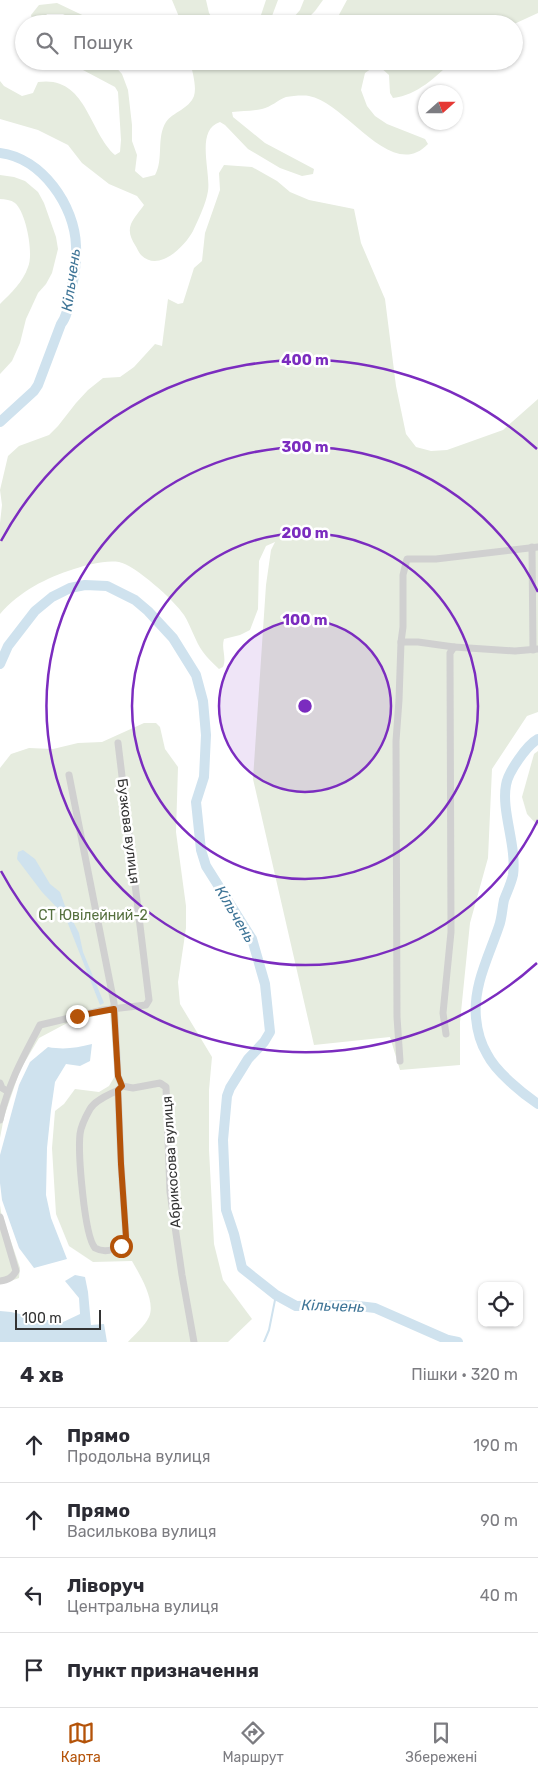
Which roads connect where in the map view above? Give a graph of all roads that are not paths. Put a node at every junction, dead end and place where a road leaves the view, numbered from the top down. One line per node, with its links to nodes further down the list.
1 (535, 547): 2 (street); 4 (street)
2 (401, 642): 3 (street); 9 (street)
3 (454, 647): 4 (street); 8 (street)
4 (535, 650)
5 (118, 743): 7 (street, Бузкова вулиця)
6 (69, 775): 7 (street)
7 (114, 1009): 11 (street); 12 (street)
8 (446, 1034)
9 (400, 1061)
10 (0, 1083): 12 (street)
11 (120, 1088): 11 (street); 16 (street, Абрикосова вулиця)
12 (7, 1091): 13 (street)
13 (0, 1120)
14 (0, 1217): 15 (street)
15 (0, 1280)
16 (194, 1342)

